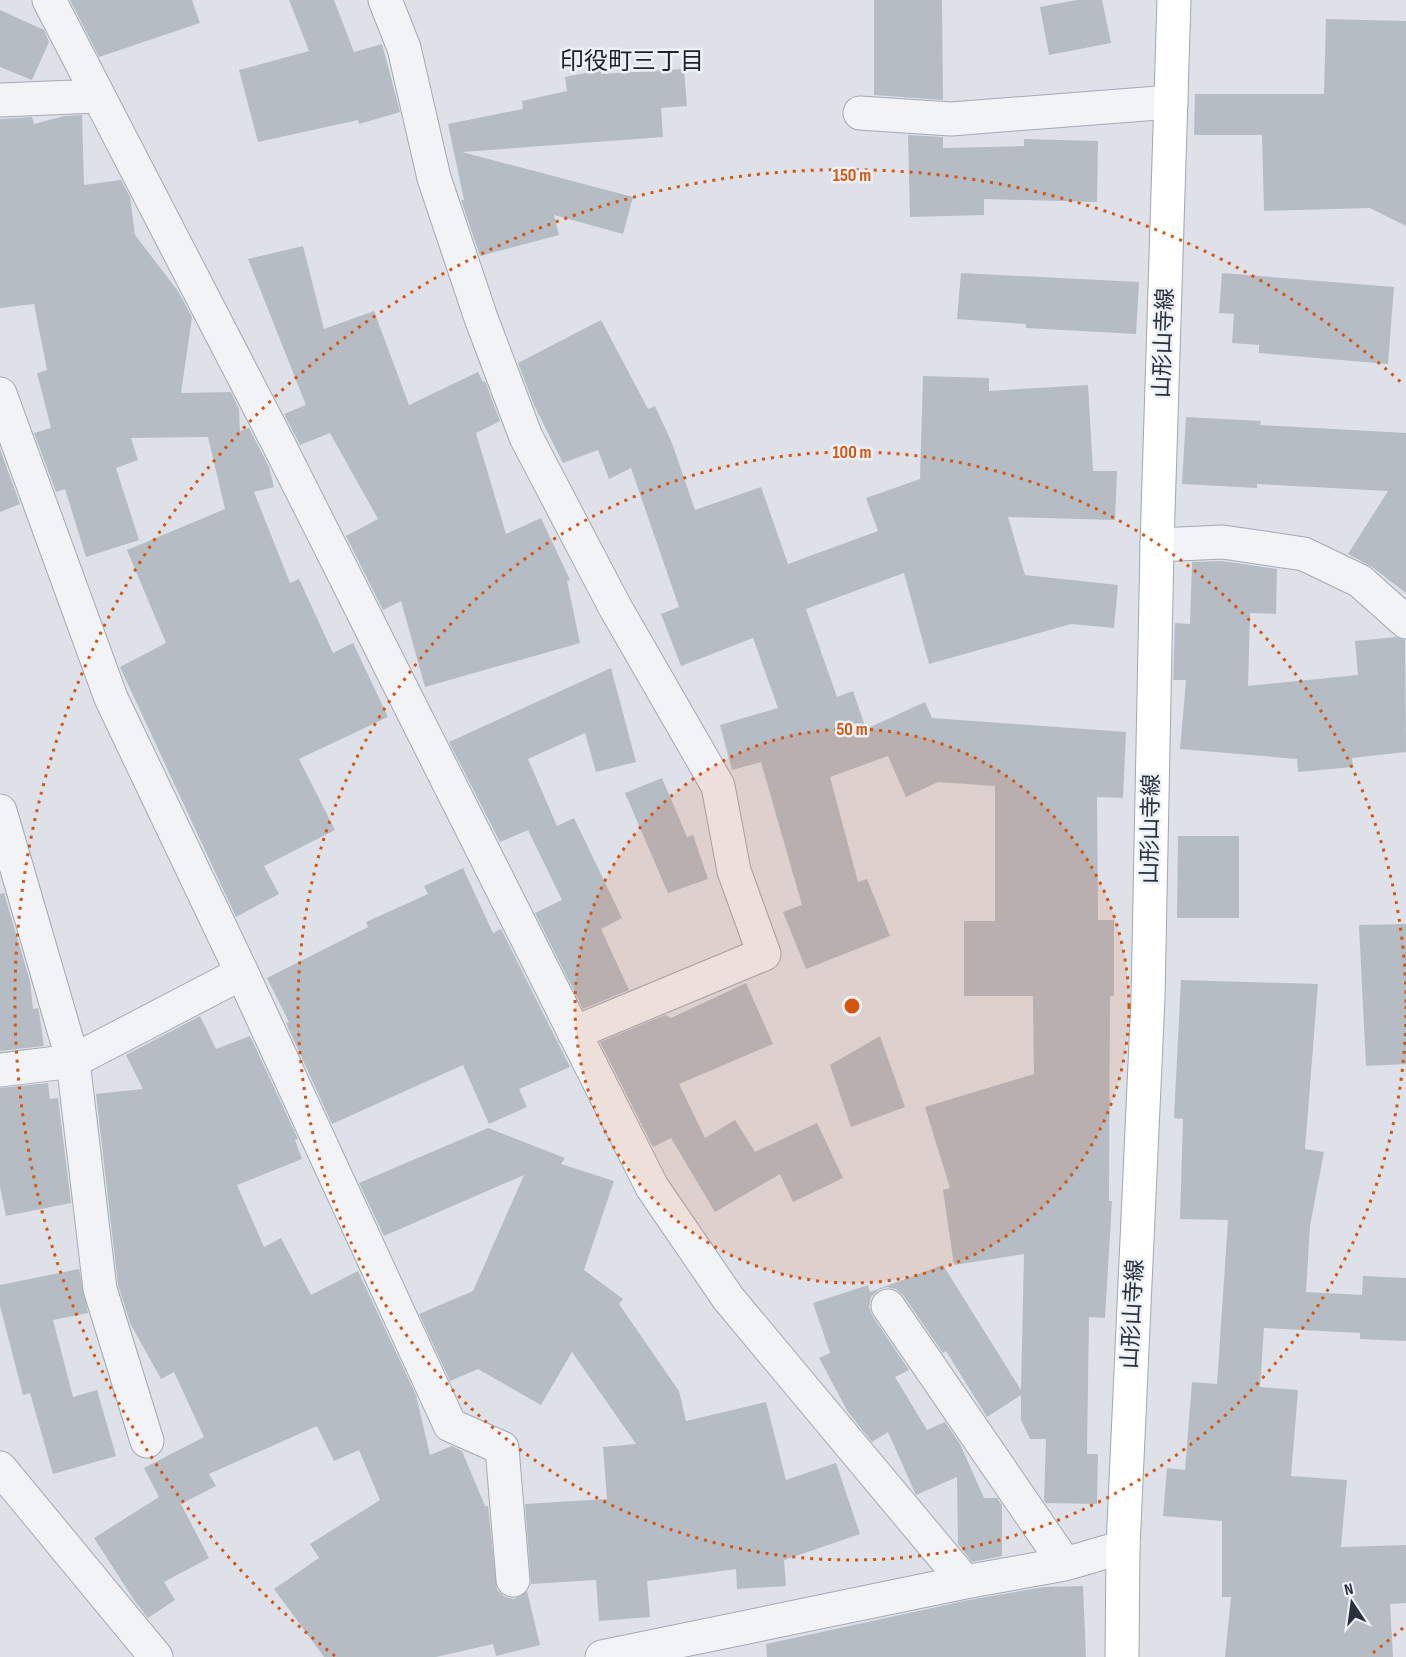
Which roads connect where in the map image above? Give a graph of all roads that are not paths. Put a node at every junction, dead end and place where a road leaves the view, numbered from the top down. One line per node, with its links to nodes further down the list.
1 (49, 0): 4 (lane)
2 (385, 0): 13 (lane)
3 (1174, 0): 6 (main road, 山形山寺線)
4 (97, 96): 5 (lane); 13 (lane)
5 (0, 100)
6 (1172, 102): 7 (lane); 9 (main road, 山形山寺線)
7 (860, 113)
8 (0, 394): 12 (lane)
9 (1157, 545): 10 (lane); 19 (main road, 山形山寺線)
10 (1406, 622)
11 (0, 811): 14 (lane)
12 (242, 973): 14 (lane); 21 (lane)
13 (574, 1033): 22 (lane)
14 (73, 1061): 15 (lane); 17 (lane)
15 (0, 1070)
16 (888, 1306): 20 (lane)
17 (147, 1442)
18 (0, 1468): 23 (lane)
19 (1123, 1547): 20 (lane); 25 (main road, 山形山寺線)
20 (1065, 1564): 22 (lane)
21 (513, 1580)
22 (965, 1581): 24 (lane)
23 (156, 1657)
24 (602, 1657)
25 (1122, 1657)

